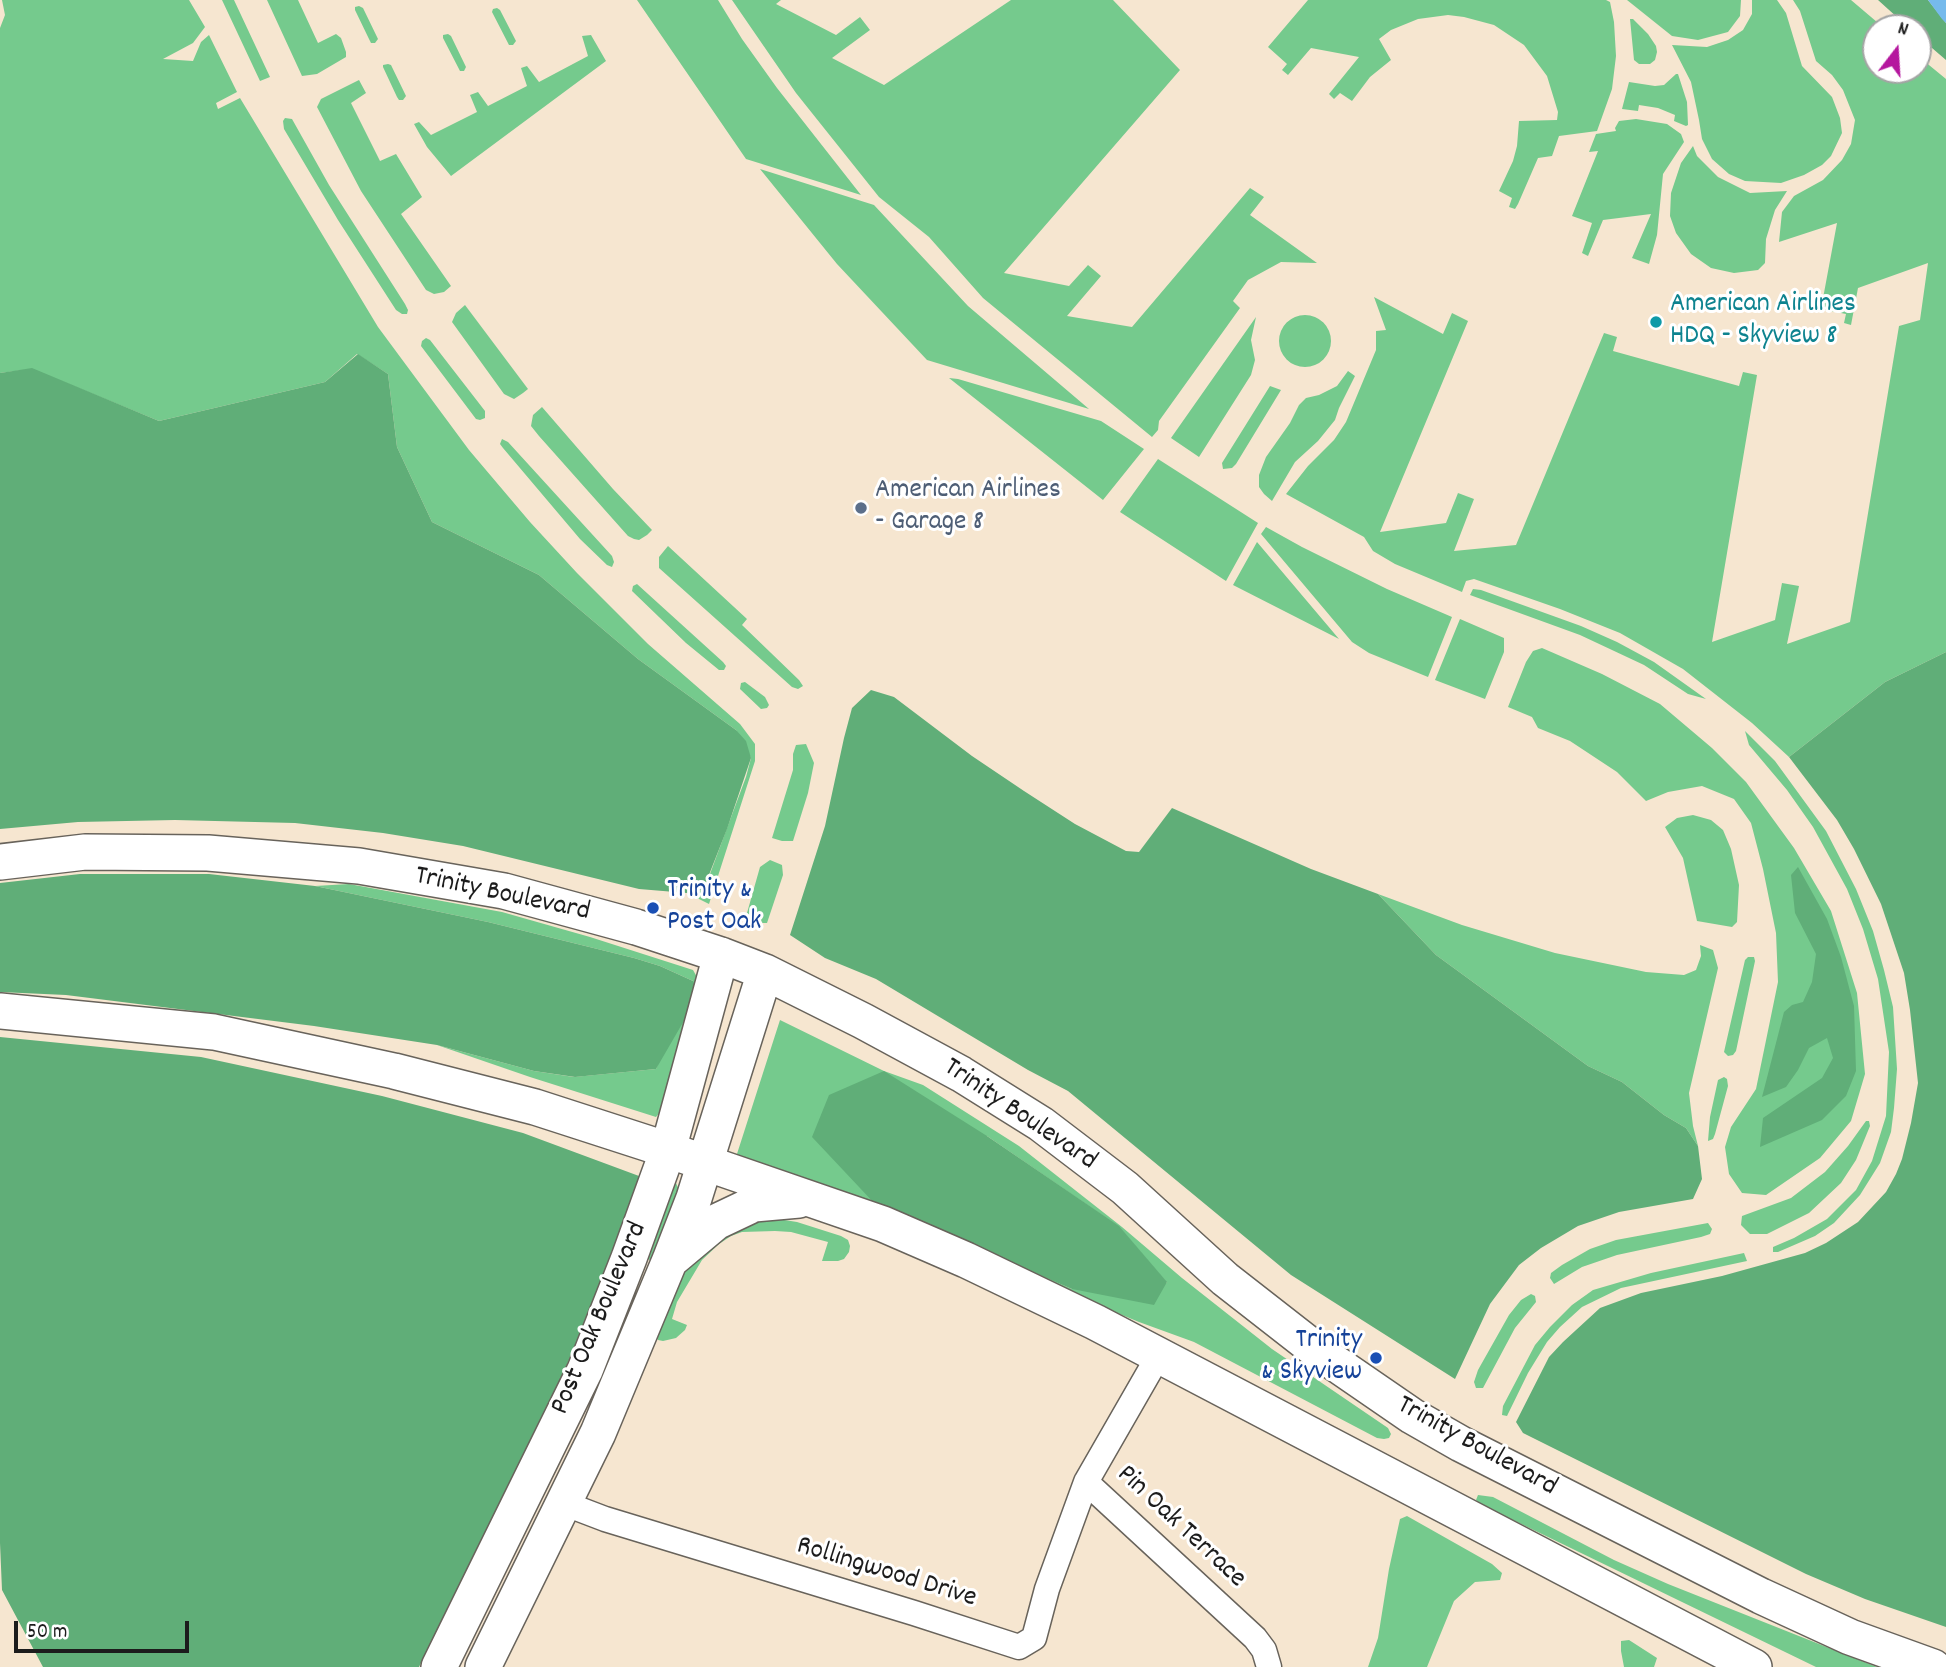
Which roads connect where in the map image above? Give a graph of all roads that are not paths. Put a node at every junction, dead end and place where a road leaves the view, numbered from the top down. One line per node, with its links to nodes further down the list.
1 (0, 862): 2 (main road, Trinity Boulevard)
2 (721, 955): 3 (main road, Trinity Boulevard); 5 (main road, Post Oak Boulevard)
3 (765, 972): 6 (main road, Post Oak Boulevard); 19 (main road, Trinity Boulevard)
4 (0, 1011): 5 (main road)
5 (668, 1150): 6 (main road); 10 (main road, Post Oak Boulevard)
6 (705, 1164): 7 (main road); 8 (main road, Post Oak Boulevard)
7 (813, 1199): 8 (main road); 9 (main road)
8 (670, 1260): 11 (main road, Post Oak Boulevard)
9 (1159, 1355): 13 (street, Pin Oak Terrace); 18 (main road)
10 (580, 1379): 11 (main road); 12 (main road, Post Oak Boulevard)
11 (598, 1433): 12 (main road); 14 (main road, Post Oak Boulevard)
12 (545, 1451): 15 (main road, Post Oak Boulevard)
13 (1086, 1482): 14 (street, Rollingwood Drive); 17 (street, Pin Oak Terrace)
14 (563, 1503): 16 (main road, Post Oak Boulevard)
15 (439, 1667)
16 (483, 1667)
17 (1269, 1667)
18 (1754, 1667)
19 (1933, 1667)

